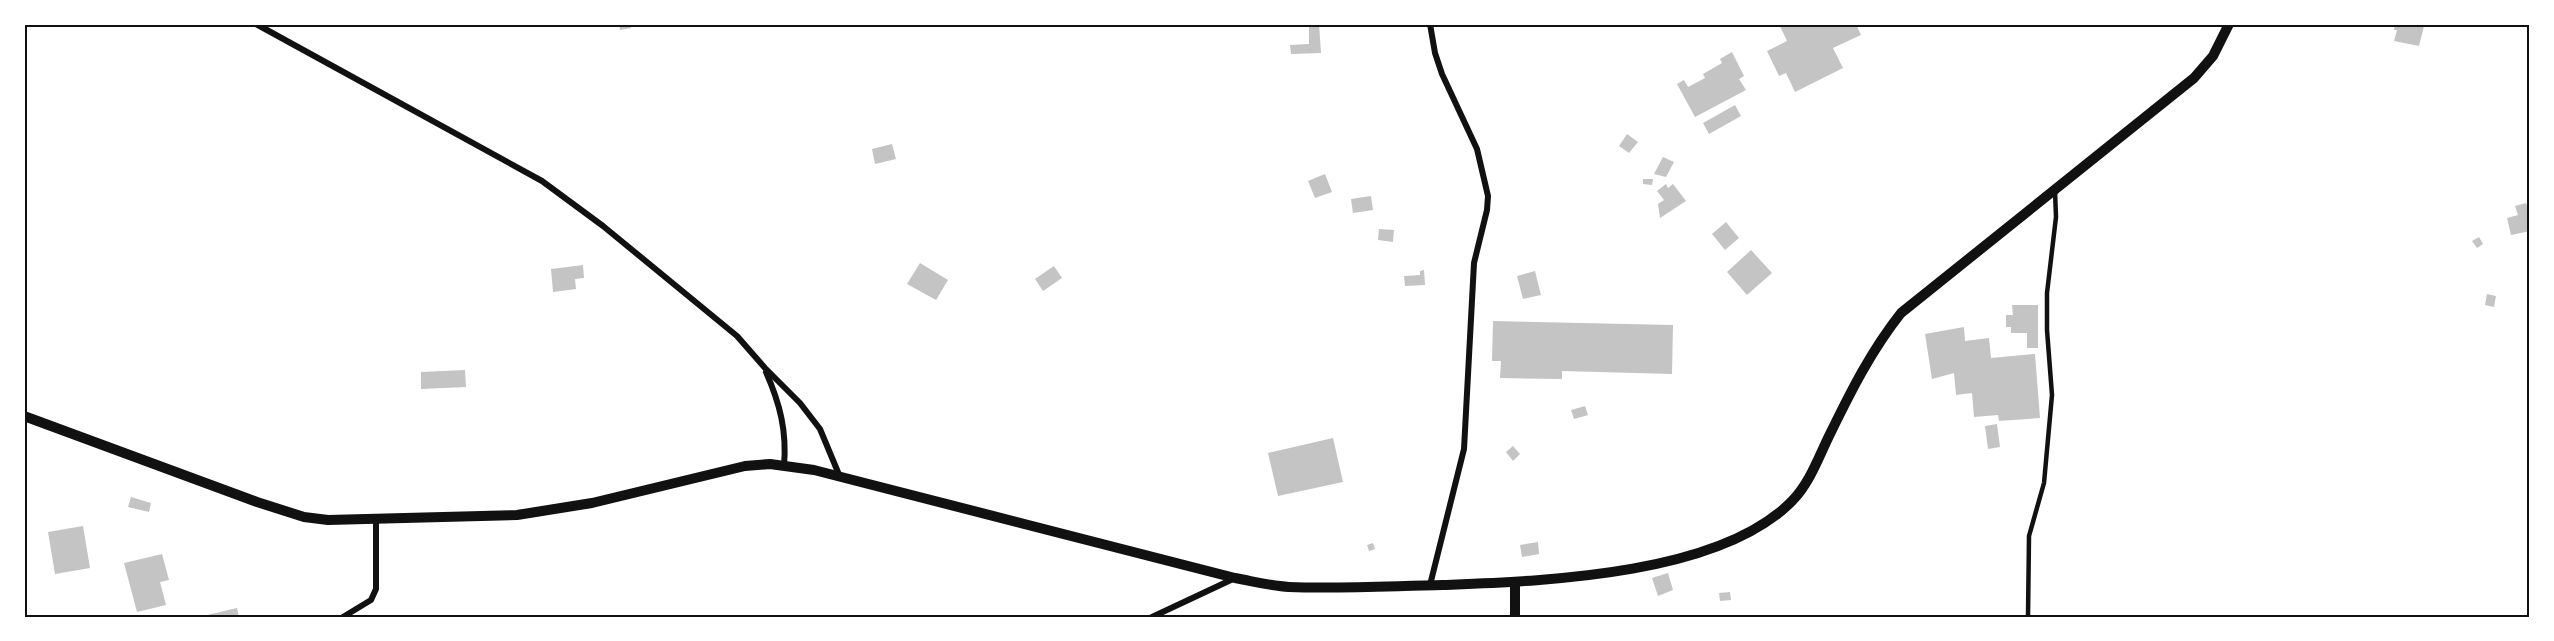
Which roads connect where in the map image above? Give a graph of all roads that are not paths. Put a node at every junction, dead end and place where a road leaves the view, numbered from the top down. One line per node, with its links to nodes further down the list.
1 (256, 24): 5 (street)
2 (1430, 24): 12 (street)
3 (2229, 24): 4 (street)
4 (2055, 191): 11 (street); 16 (lane)
5 (765, 369): 7 (street); 8 (street)
6 (24, 416): 9 (street)
7 (784, 466): 8 (street); 9 (street)
8 (840, 477): 10 (street)
9 (376, 519): 13 (street)
10 (1235, 578): 12 (street); 14 (street)
11 (1515, 582): 12 (street); 15 (street)
12 (1430, 585)
13 (344, 617)
14 (1152, 617)
15 (1515, 617)
16 (2028, 617)

